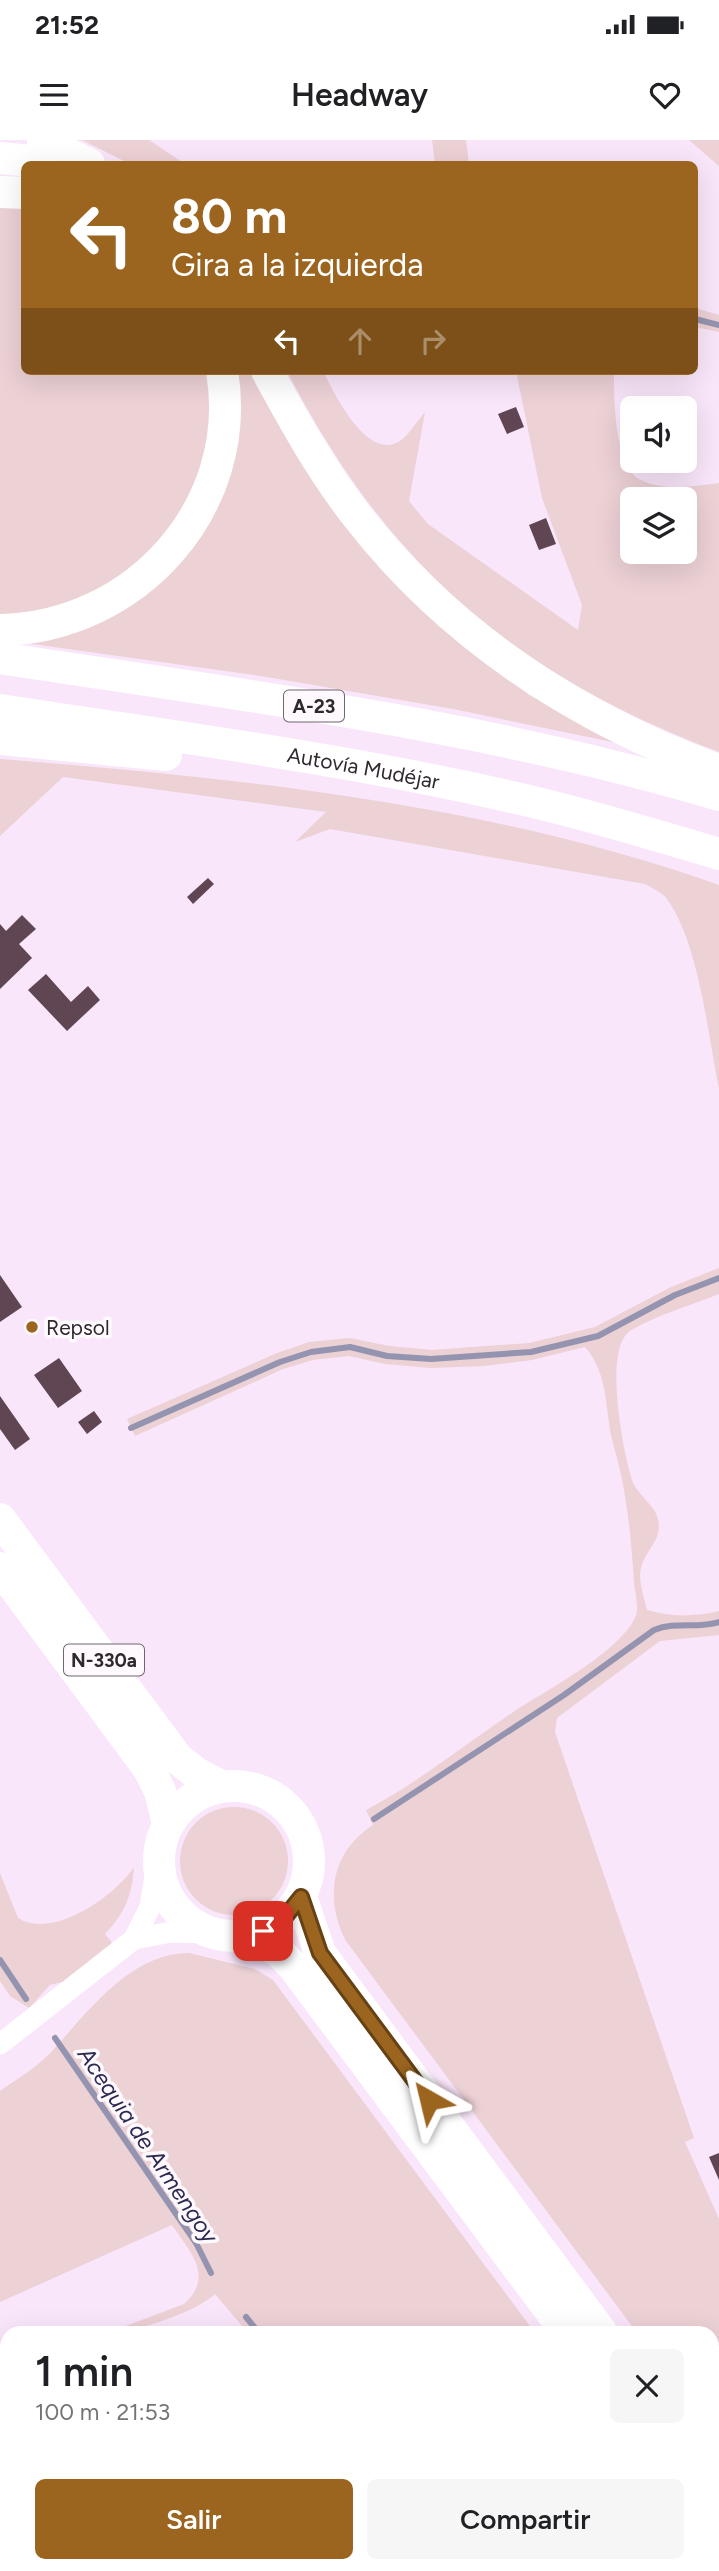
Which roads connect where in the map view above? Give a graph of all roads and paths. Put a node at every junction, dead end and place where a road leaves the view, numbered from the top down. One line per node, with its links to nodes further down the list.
1 (37, 140): 4 (highway)
2 (0, 158): 3 (highway)
3 (30, 161)
4 (82, 161)
5 (0, 192): 6 (highway)
6 (21, 193)
7 (222, 375): 9 (highway)
8 (269, 375): 14 (highway)
9 (0, 630)
10 (0, 658): 15 (highway, A-23)
11 (0, 710): 13 (highway, Autovía Mudéjar / A-23)
12 (0, 739): 13 (highway)
13 (265, 749): 16 (highway, Autovía Mudéjar / A-23)
14 (719, 771)
15 (719, 795)
16 (719, 854)
17 (0, 1519): 19 (highway, N-330a)
18 (0, 1568): 20 (highway, N-330a)
19 (221, 1786): 20 (highway, N-330a); 21 (highway, N-330a)
20 (164, 1838): 22 (highway, N-330a); 24 (street)
21 (301, 1897): 23 (highway); 27 (highway)
22 (212, 1933): 23 (highway); 24 (street)
23 (250, 1934): 26 (highway)
24 (134, 1939): 25 (street)
25 (0, 2044)
26 (562, 2326)
27 (597, 2326)

